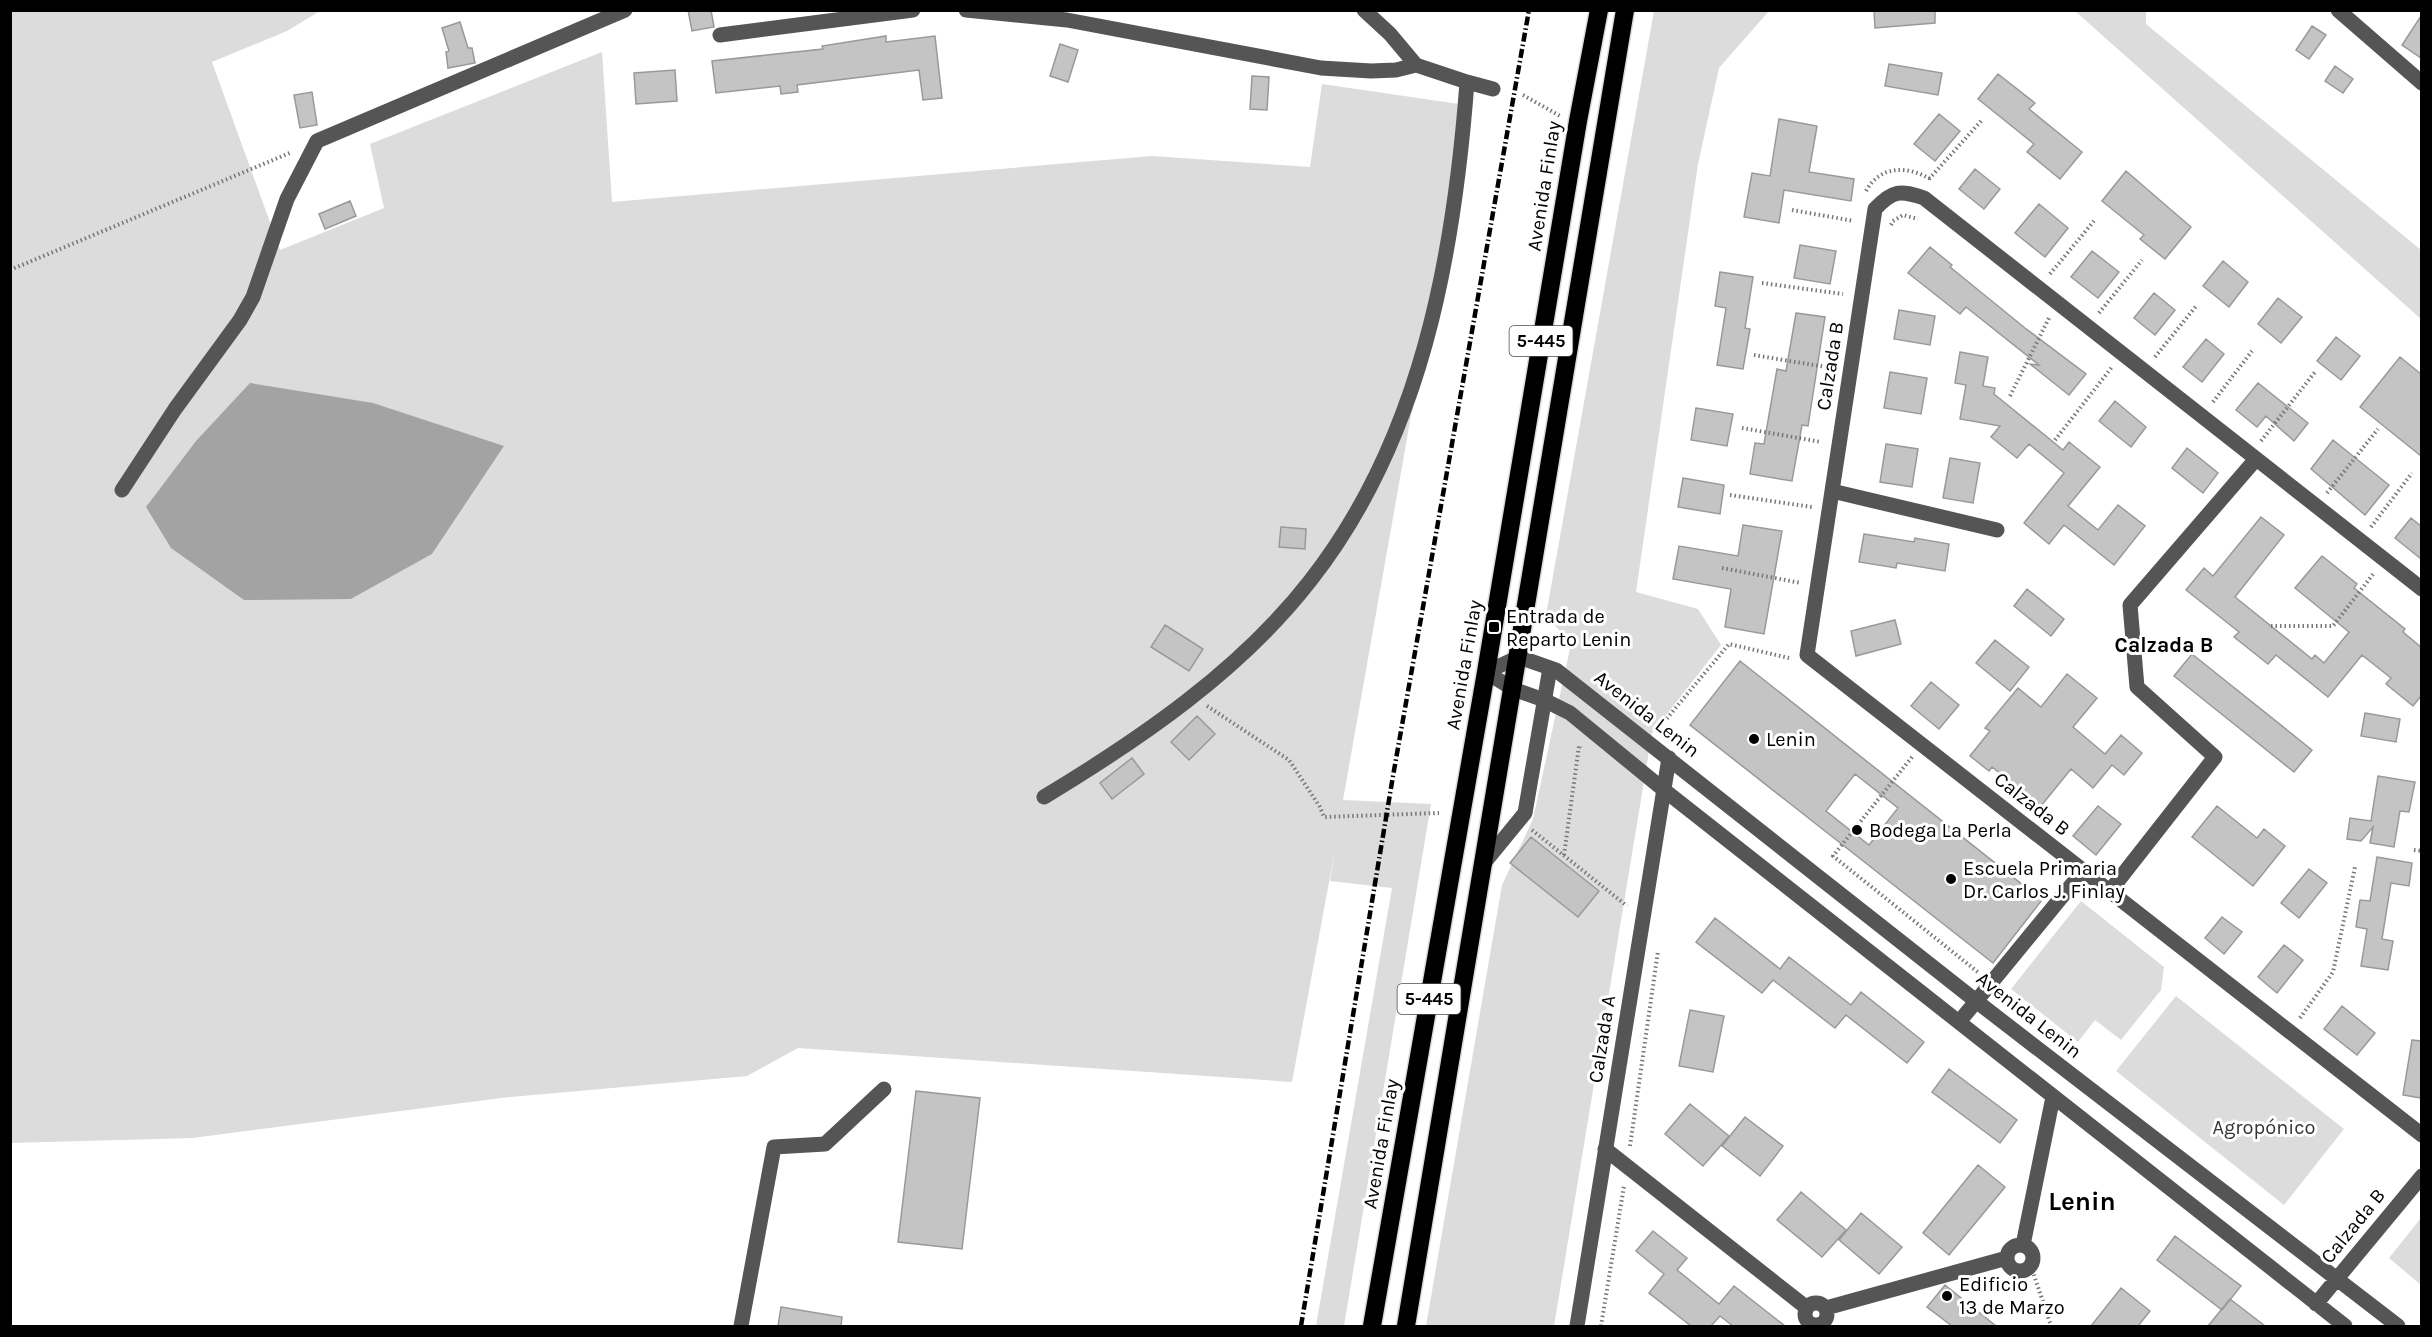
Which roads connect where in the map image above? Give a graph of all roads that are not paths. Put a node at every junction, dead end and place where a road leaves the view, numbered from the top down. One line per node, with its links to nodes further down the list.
1 (625, 10): 14 (street)
2 (913, 10): 8 (street)
3 (966, 10): 9 (street)
4 (1364, 10): 9 (street)
5 (1599, 10): 20 (highway, Avenida Finlay / 5-445)
6 (1625, 10): 18 (highway, 5-445)
7 (2338, 10): 11 (street)
8 (720, 35)
9 (1416, 65): 10 (street)
10 (1467, 82): 12 (street); 25 (street)
11 (2421, 83)
12 (1493, 88)
13 (2256, 459): 15 (street, Calzada B); 17 (street, Calzada B); 28 (street)
14 (122, 490)
15 (1832, 492): 16 (street); 27 (street, Calzada B)
16 (1997, 530)
17 (2421, 589)
18 (1519, 657): 19 (street, Avenida Lenin); 20 (street); 21 (highway, 5-445)
19 (1550, 668): 22 (street); 23 (street, Avenida Lenin)
20 (1486, 672): 21 (street); 41 (highway, Avenida Finlay / 5-445)
21 (1513, 689): 22 (street); 26 (highway, 5-445)
22 (1545, 700): 24 (street); 26 (street)
23 (1669, 758): 24 (street, Calzada A); 29 (street, Avenida Lenin)
24 (1664, 790): 30 (street); 34 (street, Calzada A)
25 (1044, 797)
26 (1484, 863): 42 (highway, 5-445)
27 (2083, 871): 28 (street, Calzada B); 29 (street)
28 (2110, 891): 33 (street, Calzada B)
29 (1976, 1000): 30 (street); 38 (street, Avenida Lenin)
30 (1959, 1022): 32 (street)
31 (884, 1089): 40 (street)
32 (2053, 1097): 36 (street); 39 (street)
33 (2421, 1135)
34 (1605, 1149): 37 (street); 43 (street, Calzada A)
35 (2421, 1176): 38 (street, Calzada B)
36 (2023, 1245): 37 (street); 37 (street)
37 (2007, 1258)
38 (2337, 1279): 39 (street, Calzada B); 45 (street, Avenida Lenin)
39 (2316, 1304): 44 (street)
40 (741, 1326)
41 (1372, 1326)
42 (1406, 1326)
43 (1577, 1326)
44 (2345, 1326)
45 (2398, 1326)

